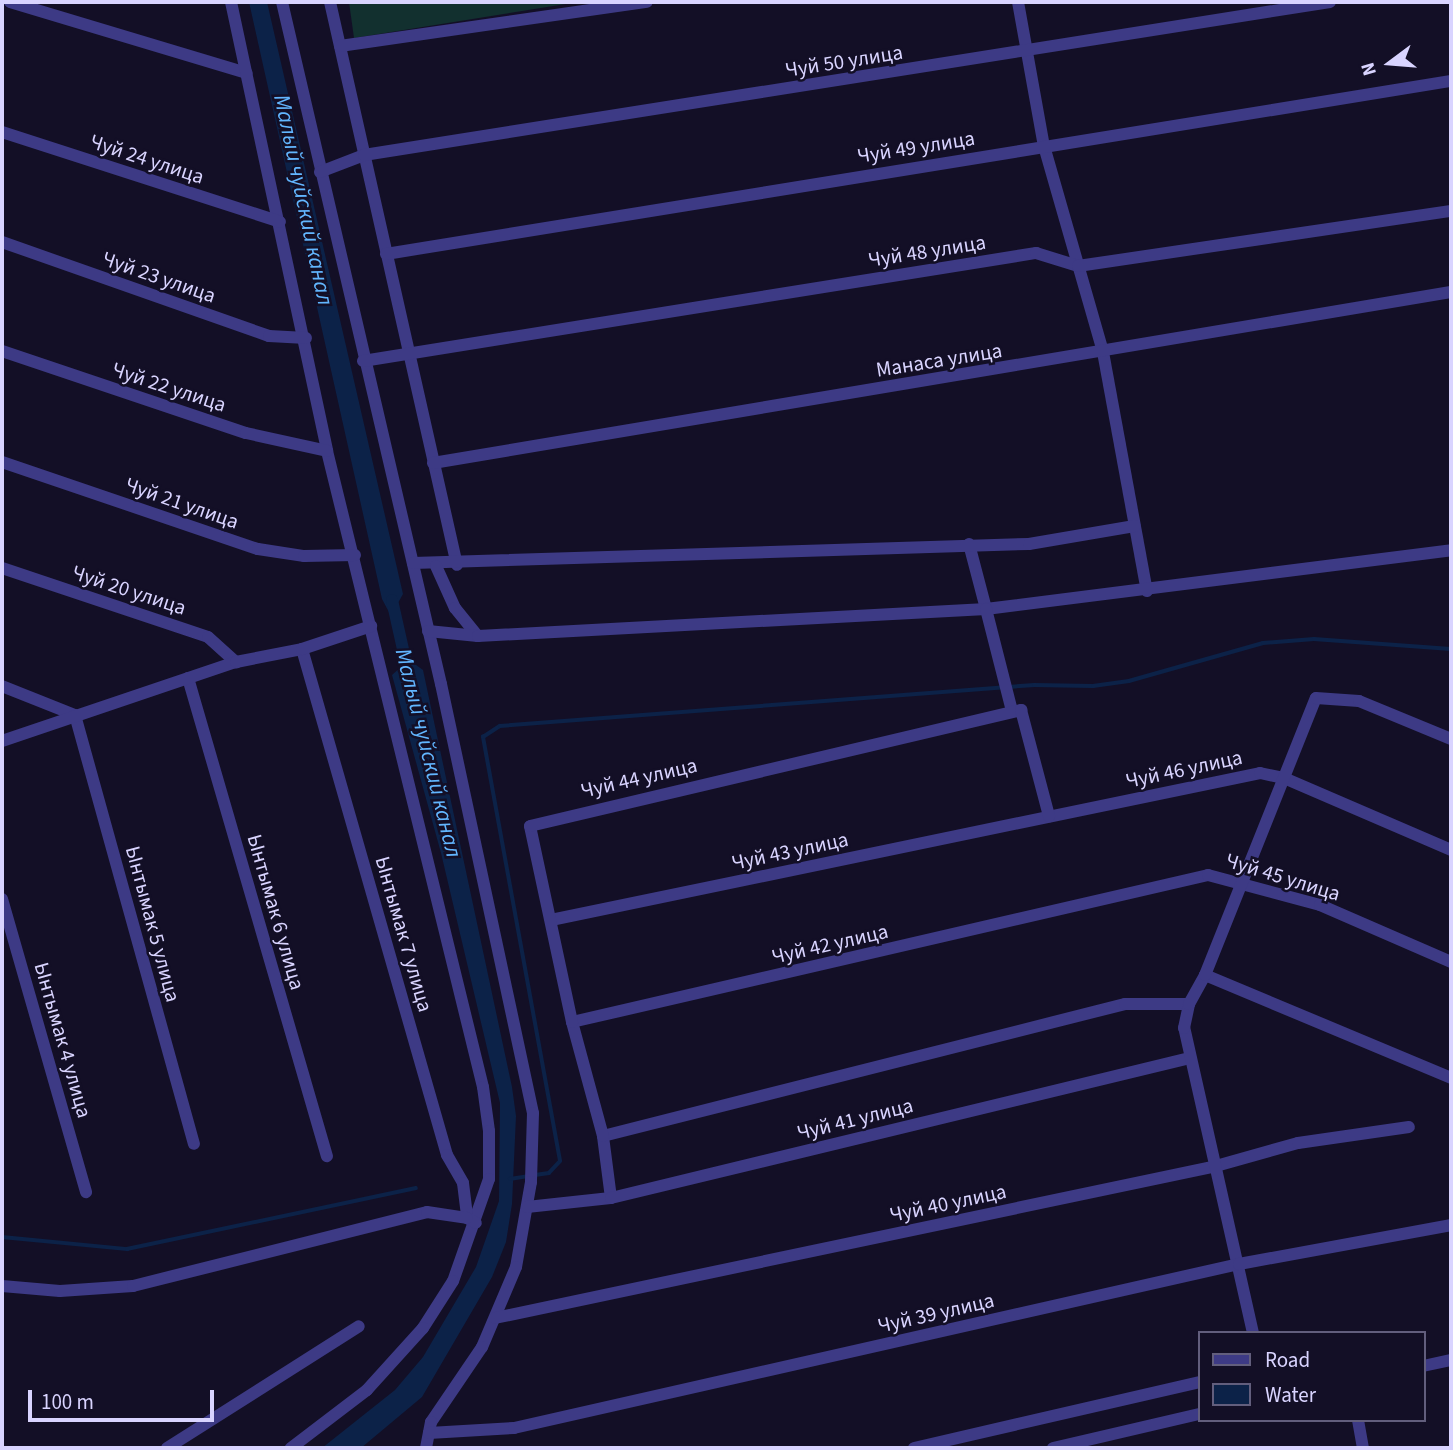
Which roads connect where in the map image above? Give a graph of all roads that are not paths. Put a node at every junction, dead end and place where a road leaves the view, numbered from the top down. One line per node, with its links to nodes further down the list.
1 (10, 2): 10 (street)
2 (230, 2): 10 (street)
3 (282, 2): 15 (street)
4 (330, 2): 8 (street)
5 (647, 2): 8 (street)
6 (1018, 2): 9 (street)
7 (1330, 2): 9 (street, Чуй 50 улица)
8 (340, 46): 14 (street)
9 (1024, 53): 13 (street); 14 (street, Чуй 50 улица)
10 (247, 73): 17 (street)
11 (1451, 81): 13 (street, Чуй 49 улица)
12 (2, 132): 17 (street, Чуй 24 улица)
13 (1044, 146): 19 (street, Чуй 49 улица); 20 (street)
14 (364, 155): 15 (street, Чуй 50 улица); 19 (street)
15 (320, 172): 26 (street)
16 (1451, 211): 20 (street, Чуй 48 улица)
17 (280, 222): 22 (street)
18 (2, 242): 22 (street, Чуй 23 улица)
19 (386, 254): 25 (street)
20 (1078, 267): 24 (street); 25 (street, Чуй 48 улица)
21 (1451, 292): 24 (street, Манаса улица)
22 (306, 338): 27 (street)
23 (2, 351): 27 (street, Чуй 22 улица)
24 (1103, 352): 29 (street, Манаса улица); 30 (street)
25 (409, 353): 26 (street, Чуй 48 улица); 29 (street)
26 (363, 361): 34 (street)
27 (327, 451): 33 (street)
28 (2, 461): 33 (street, Чуй 21 улица)
29 (433, 463): 35 (street)
30 (1134, 526): 31 (street); 38 (street)
31 (969, 544): 35 (street); 39 (street)
32 (1451, 550): 38 (street)
33 (355, 555): 40 (street)
34 (413, 563): 36 (street); 41 (street)
35 (457, 565): 36 (street)
36 (436, 566): 42 (street)
37 (2, 568): 44 (street, Чуй 20 улица)
38 (1147, 591): 39 (street)
39 (986, 609): 42 (street); 47 (street)
40 (371, 626): 43 (street); 72 (street)
41 (429, 631): 42 (street); 71 (street)
42 (478, 636)
43 (302, 649): 44 (street); 72 (street, Ынтымак 7 улица)
44 (236, 662): 45 (street)
45 (188, 678): 48 (street); 67 (street, Ынтымак 6 улица)
46 (2, 687): 48 (street)
47 (1013, 711): 52 (street); 57 (street, Чуй 44 улица)
48 (75, 715): 50 (street); 66 (street, Ынтымак 5 улица)
49 (1451, 739): 51 (street)
50 (2, 741)
51 (1284, 778): 52 (street, Чуй 46 улица); 53 (street, Чуй 46 улица); 54 (street)
52 (1043, 818): 57 (street, Чуй 43 улица)
53 (1451, 850)
54 (1242, 883): 56 (street, Чуй 45 улица); 58 (street, Чуй 45 улица); 59 (street)
55 (2, 899): 69 (street, Ынтымак 4 улица)
56 (1097, 904): 61 (street, Чуй 42 улица)
57 (551, 920): 61 (street, Чуй 44 улица)
58 (1451, 962)
59 (1205, 975): 60 (street); 63 (street)
60 (1189, 1004): 62 (street); 65 (street)
61 (572, 1022): 65 (street, Чуй 44 улица)
62 (1191, 1058): 68 (street); 70 (street, Чуй 41 улица)
63 (1451, 1078)
64 (1409, 1126): 68 (street, Чуй 40 улица)
65 (603, 1136): 70 (street, Чуй 44 улица)
66 (194, 1144)
67 (327, 1156)
68 (1216, 1166): 74 (street); 76 (street, Чуй 40 улица)
69 (86, 1192)
70 (611, 1198): 71 (street, Чуй 41 улица)
71 (527, 1207): 76 (street)
72 (471, 1220): 75 (street); 86 (street)
73 (1451, 1225): 74 (street, Чуй 39 улица)
74 (1239, 1264): 78 (street); 84 (street, Чуй 39 улица)
75 (2, 1286)
76 (495, 1318): 84 (street)
77 (359, 1326): 85 (street)
78 (1253, 1331)
79 (1451, 1360): 80 (street)
80 (1425, 1366)
81 (1198, 1382): 88 (street)
82 (1198, 1415): 89 (street)
83 (1358, 1422): 90 (street)
84 (429, 1433): 87 (street)
85 (167, 1448)
86 (291, 1448)
87 (425, 1448)
88 (914, 1448)
89 (1053, 1448)
90 (1363, 1448)

